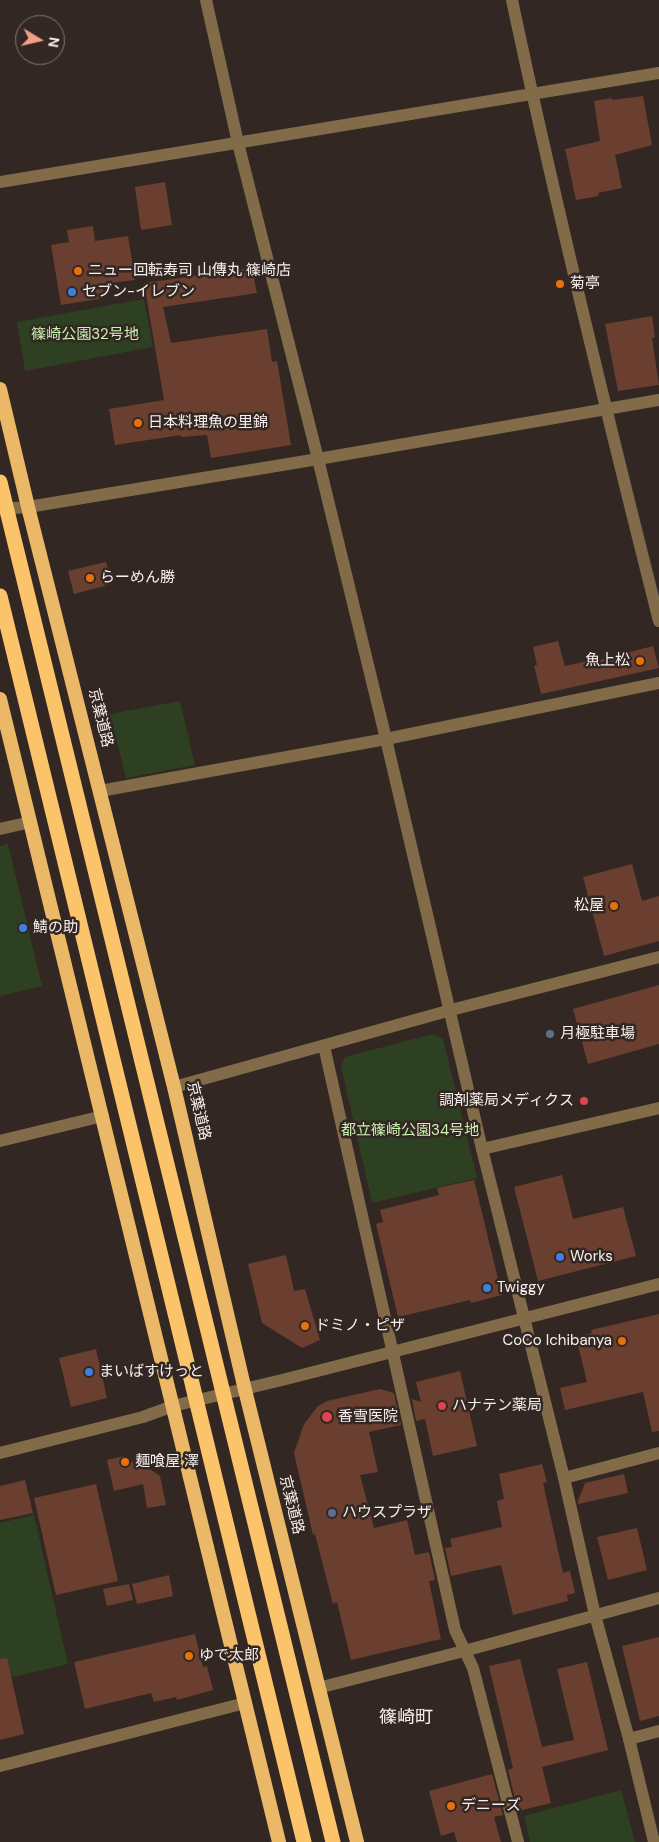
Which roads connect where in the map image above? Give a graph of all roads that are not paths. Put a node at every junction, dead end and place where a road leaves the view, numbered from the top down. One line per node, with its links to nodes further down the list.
1 (206, 0): 5 (street)
2 (512, 0): 4 (street)
3 (659, 72): 4 (street)
4 (532, 94): 5 (street); 9 (street)
5 (238, 142): 6 (street); 10 (street)
6 (0, 182)
7 (0, 389): 12 (highway, 京葉道路)
8 (659, 400): 9 (street)
9 (605, 409): 10 (street); 15 (street)
10 (318, 459): 12 (street); 18 (street)
11 (0, 482): 48 (highway, bridge)
12 (28, 507): 13 (street); 19 (highway, 京葉道路)
13 (0, 509)
14 (0, 596): 47 (highway, bridge)
15 (659, 621)
16 (659, 683): 18 (street)
17 (0, 699): 20 (highway)
18 (386, 739): 19 (street); 23 (street)
19 (100, 791): 25 (highway, 京葉道路)
20 (31, 822): 21 (street); 27 (highway)
21 (0, 829)
22 (659, 957): 23 (street)
23 (450, 1010): 24 (street); 29 (street)
24 (324, 1046): 25 (street); 32 (street)
25 (174, 1087): 33 (highway, 京葉道路)
26 (659, 1108): 29 (street)
27 (103, 1116): 28 (street); 34 (highway)
28 (0, 1141)
29 (482, 1149): 31 (street)
30 (659, 1284): 31 (street)
31 (525, 1319): 32 (street); 37 (street)
32 (392, 1353): 33 (street); 40 (street)
33 (245, 1390): 34 (street); 41 (highway, 京葉道路)
34 (173, 1406): 35 (street); 42 (highway)
35 (0, 1453)
36 (659, 1453): 37 (street)
37 (564, 1478): 39 (street)
38 (659, 1598): 39 (street)
39 (596, 1615): 40 (street); 44 (street)
40 (464, 1651): 41 (street); 50 (street)
41 (318, 1688): 49 (highway, 京葉道路)
42 (245, 1703): 45 (street); 46 (highway)
43 (659, 1731): 44 (street)
44 (629, 1739): 51 (street)
45 (0, 1766)
46 (279, 1842)
47 (304, 1842)
48 (333, 1842)
49 (358, 1842)
50 (518, 1842)
51 (654, 1842)

